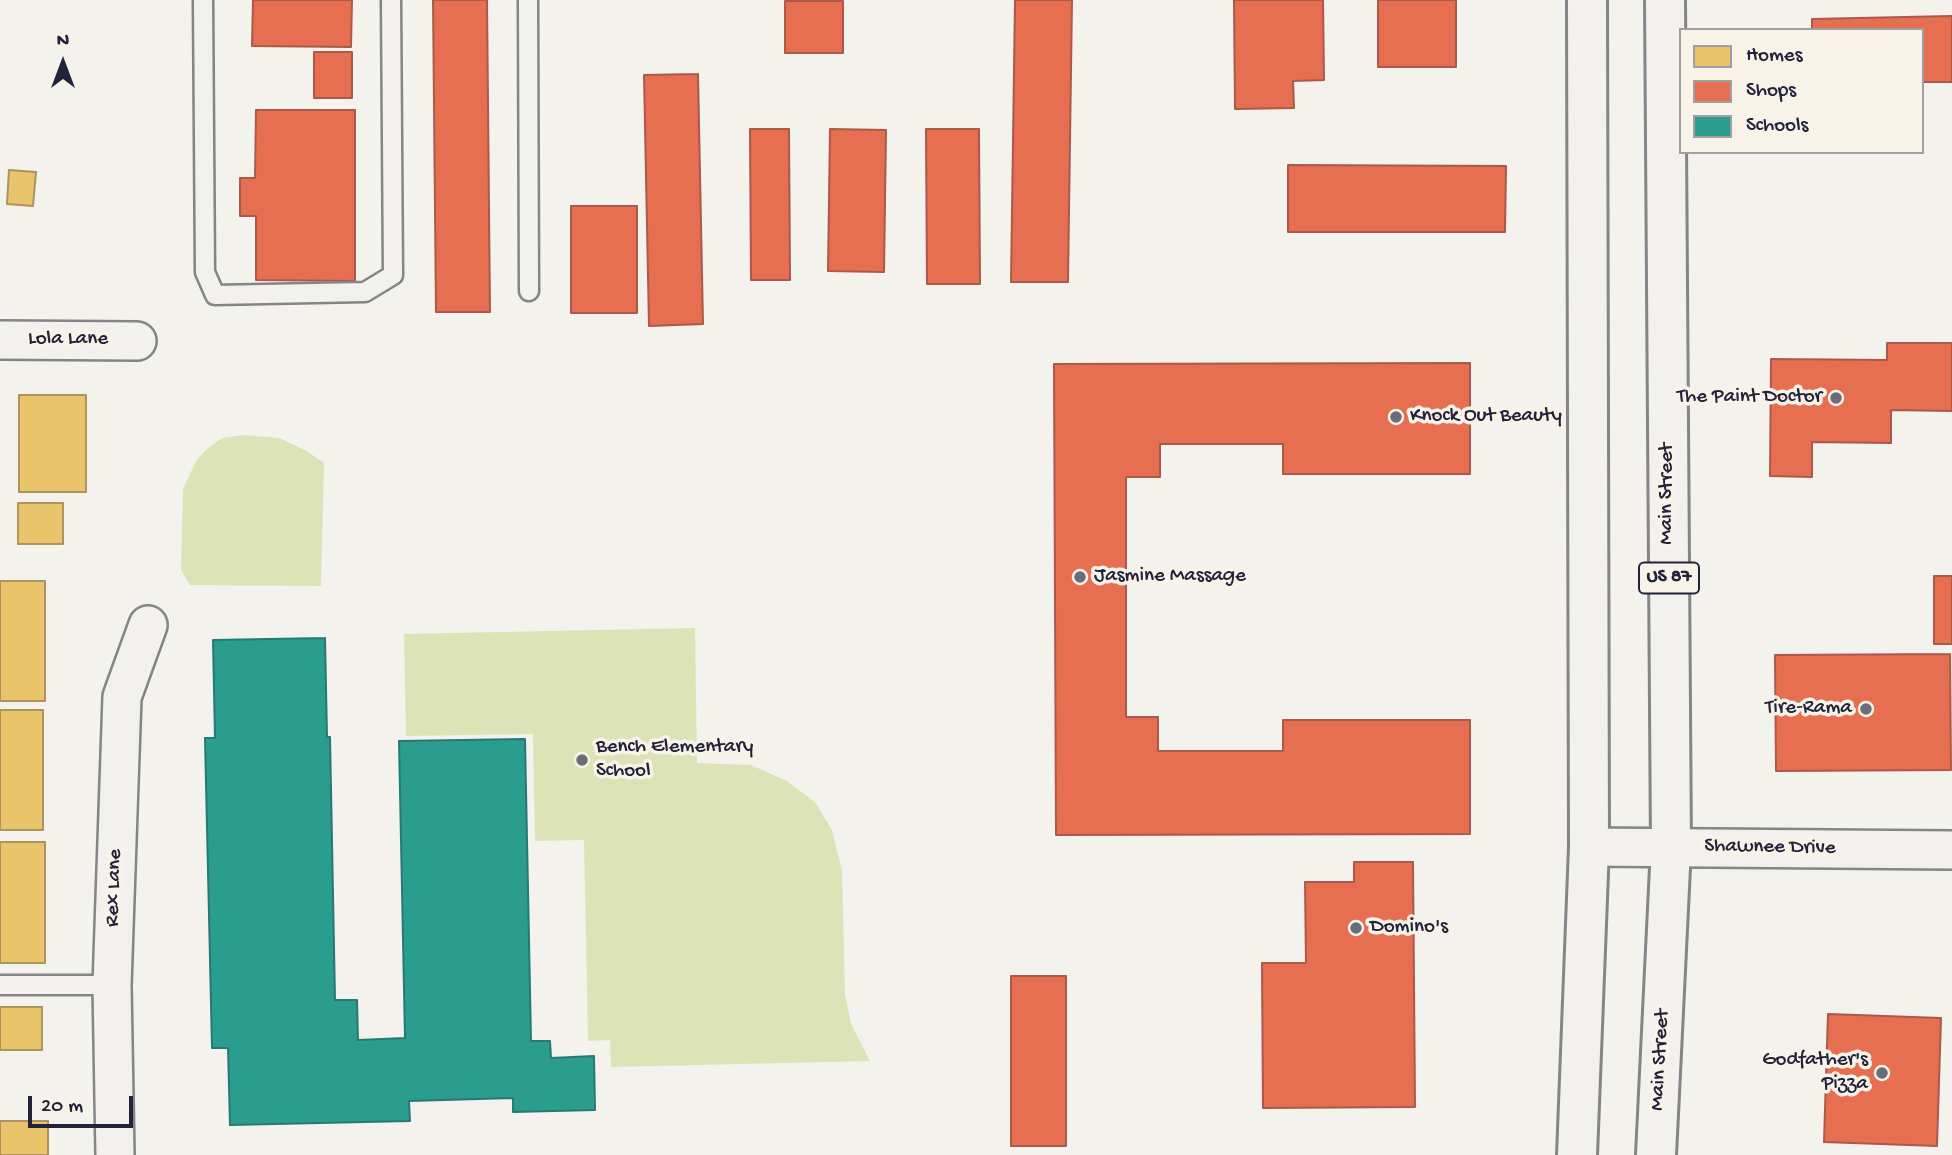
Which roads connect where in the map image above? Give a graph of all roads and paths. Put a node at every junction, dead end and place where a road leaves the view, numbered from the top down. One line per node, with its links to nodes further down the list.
1 (204, 0): 2 (lane)
2 (391, 0)
3 (528, 0): 6 (lane)
4 (1587, 0): 10 (main road)
5 (1664, 0): 11 (main road, Main Street / US 87)
6 (530, 291)
7 (0, 340): 8 (street, Lola Lane)
8 (137, 341)
9 (148, 625): 14 (street, Rex Lane)
10 (1589, 847): 11 (street, Shawnee Drive); 16 (main road)
11 (1671, 847): 12 (street, Shawnee Drive); 17 (main road, Main Street / US 87)
12 (1952, 850)
13 (0, 985): 14 (lane)
14 (112, 985): 15 (street, Rex Lane)
15 (115, 1155)
16 (1577, 1155)
17 (1656, 1155)

